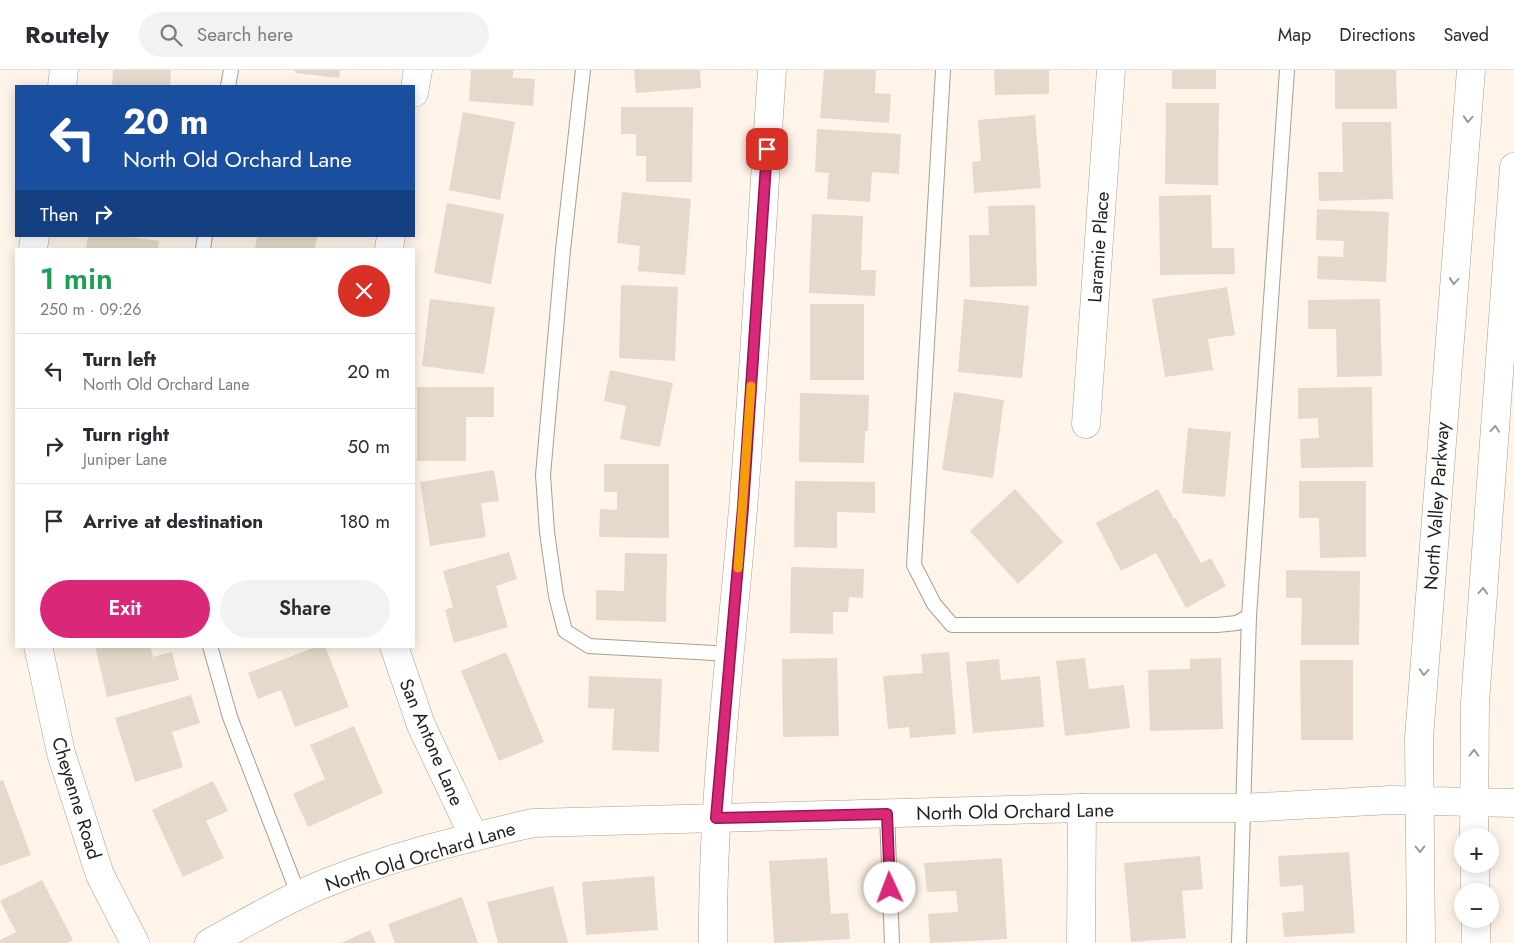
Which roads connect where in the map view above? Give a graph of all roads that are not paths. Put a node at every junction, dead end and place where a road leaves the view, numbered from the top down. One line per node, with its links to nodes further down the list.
1 (64, 70): 10 (street)
2 (231, 70): 11 (lane)
3 (418, 70): 12 (street)
4 (583, 70): 19 (lane)
5 (772, 70): 19 (street)
6 (943, 70): 15 (lane)
7 (1111, 70): 14 (street, Laramie Place)
8 (1287, 70): 15 (lane)
9 (1471, 70): 20 (street, North Valley Parkway, one-way to 20)
10 (62, 85)
11 (228, 85)
12 (415, 87)
13 (1514, 167): 21 (street, one-way to 13)
14 (1086, 424)
15 (1249, 616): 24 (lane)
16 (38, 648): 31 (street, Cheyenne Road)
17 (211, 648): 29 (lane)
18 (395, 648): 28 (street, San Antone Lane)
19 (730, 654): 26 (street)
20 (1420, 801): 21 (street, North Old Orchard Lane); 24 (street, North Old Orchard Lane); 37 (street, North Valley Parkway, one-way to 37)
21 (1474, 802): 22 (street, North Old Orchard Lane); 27 (street)
22 (1514, 803)
23 (1082, 808): 24 (street, North Old Orchard Lane); 25 (street, North Old Orchard Lane); 35 (street)
24 (1242, 808): 36 (lane)
25 (887, 814): 26 (street, North Old Orchard Lane); 34 (lane)
26 (716, 818): 28 (street, North Old Orchard Lane); 33 (street)
27 (1474, 828)
28 (474, 837): 29 (street, North Old Orchard Lane)
29 (299, 896): 32 (street, North Old Orchard Lane)
30 (1476, 928): 38 (street)
31 (135, 943)
32 (209, 943)
33 (713, 943)
34 (892, 943)
35 (1081, 943)
36 (1239, 943)
37 (1422, 943)
38 (1476, 943)

